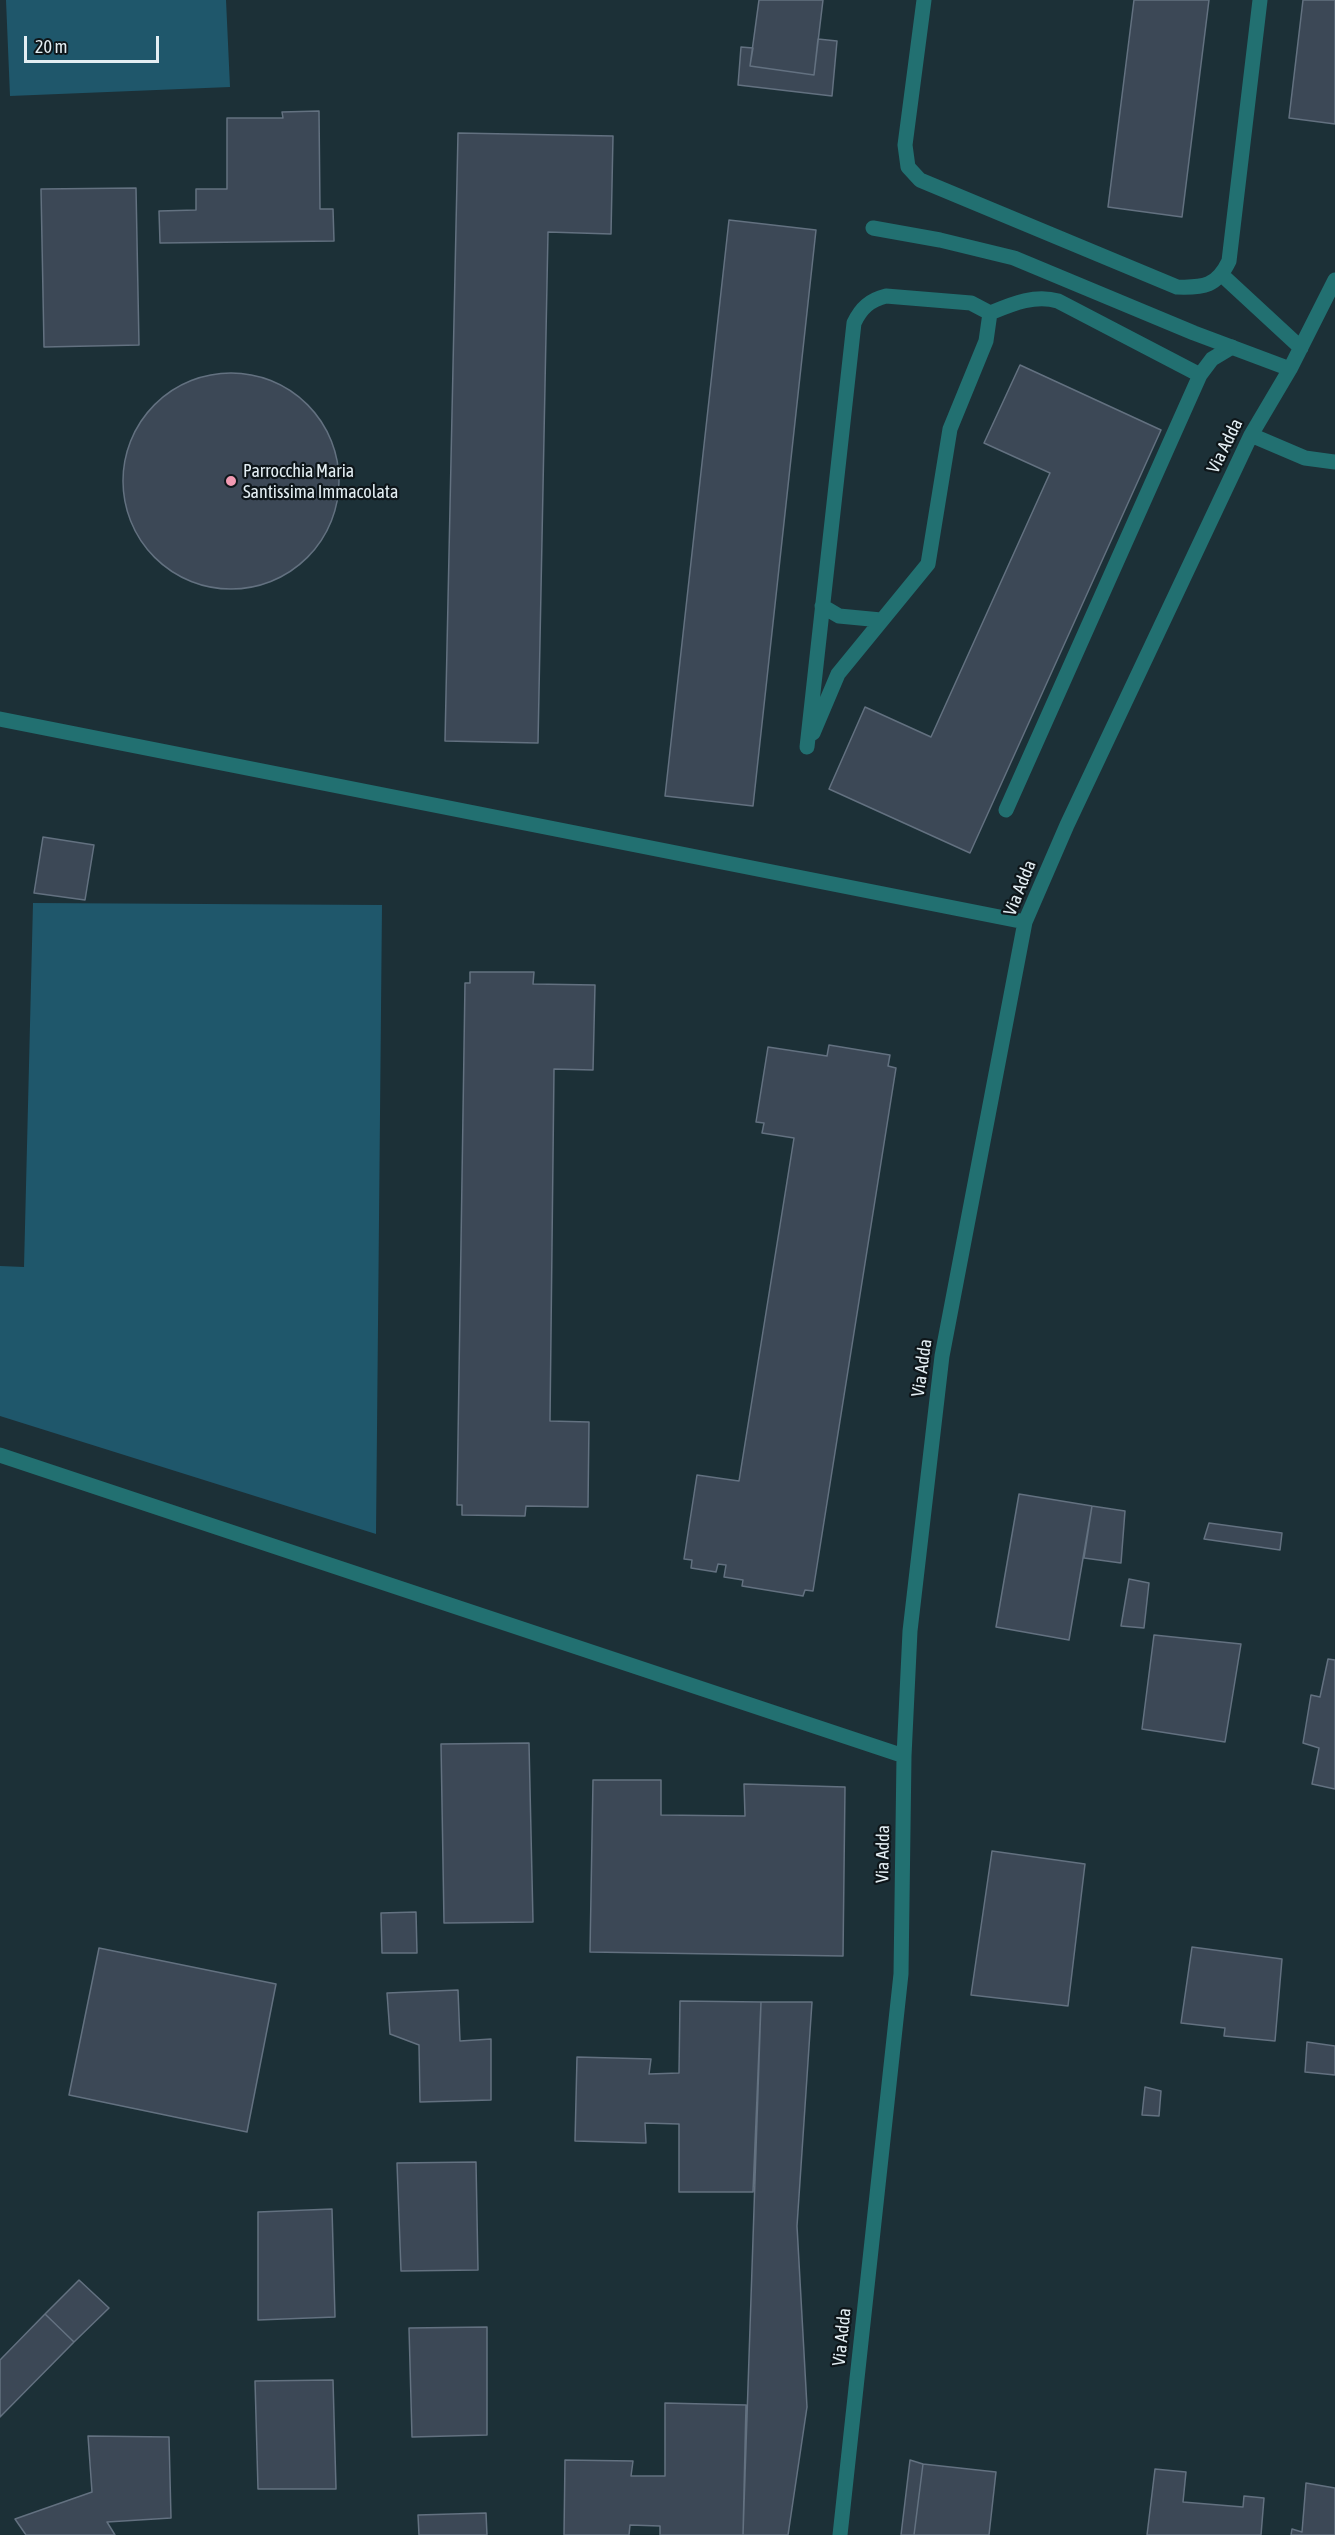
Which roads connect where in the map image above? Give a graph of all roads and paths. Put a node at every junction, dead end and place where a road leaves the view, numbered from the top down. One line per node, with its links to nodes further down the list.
1 (924, 0): 4 (street)
2 (1260, 0): 4 (street)
3 (873, 228): 7 (street)
4 (1222, 275): 8 (street)
5 (1335, 280): 8 (street, Via Adda)
6 (990, 313): 10 (street); 13 (street); 14 (street)
7 (1232, 347): 9 (street); 10 (street)
8 (1301, 348): 9 (street, Via Adda)
9 (1290, 369): 11 (street, Via Adda)
10 (1200, 375): 16 (street)
11 (1251, 435): 12 (street); 17 (street, Via Adda)
12 (1335, 462)
13 (822, 606): 14 (street); 14 (street)
14 (881, 620)
15 (0, 719): 17 (street)
16 (1006, 810)
17 (1025, 922): 19 (street, Via Adda)
18 (0, 1455): 19 (street)
19 (904, 1756): 20 (street, Via Adda)
20 (840, 2535)

